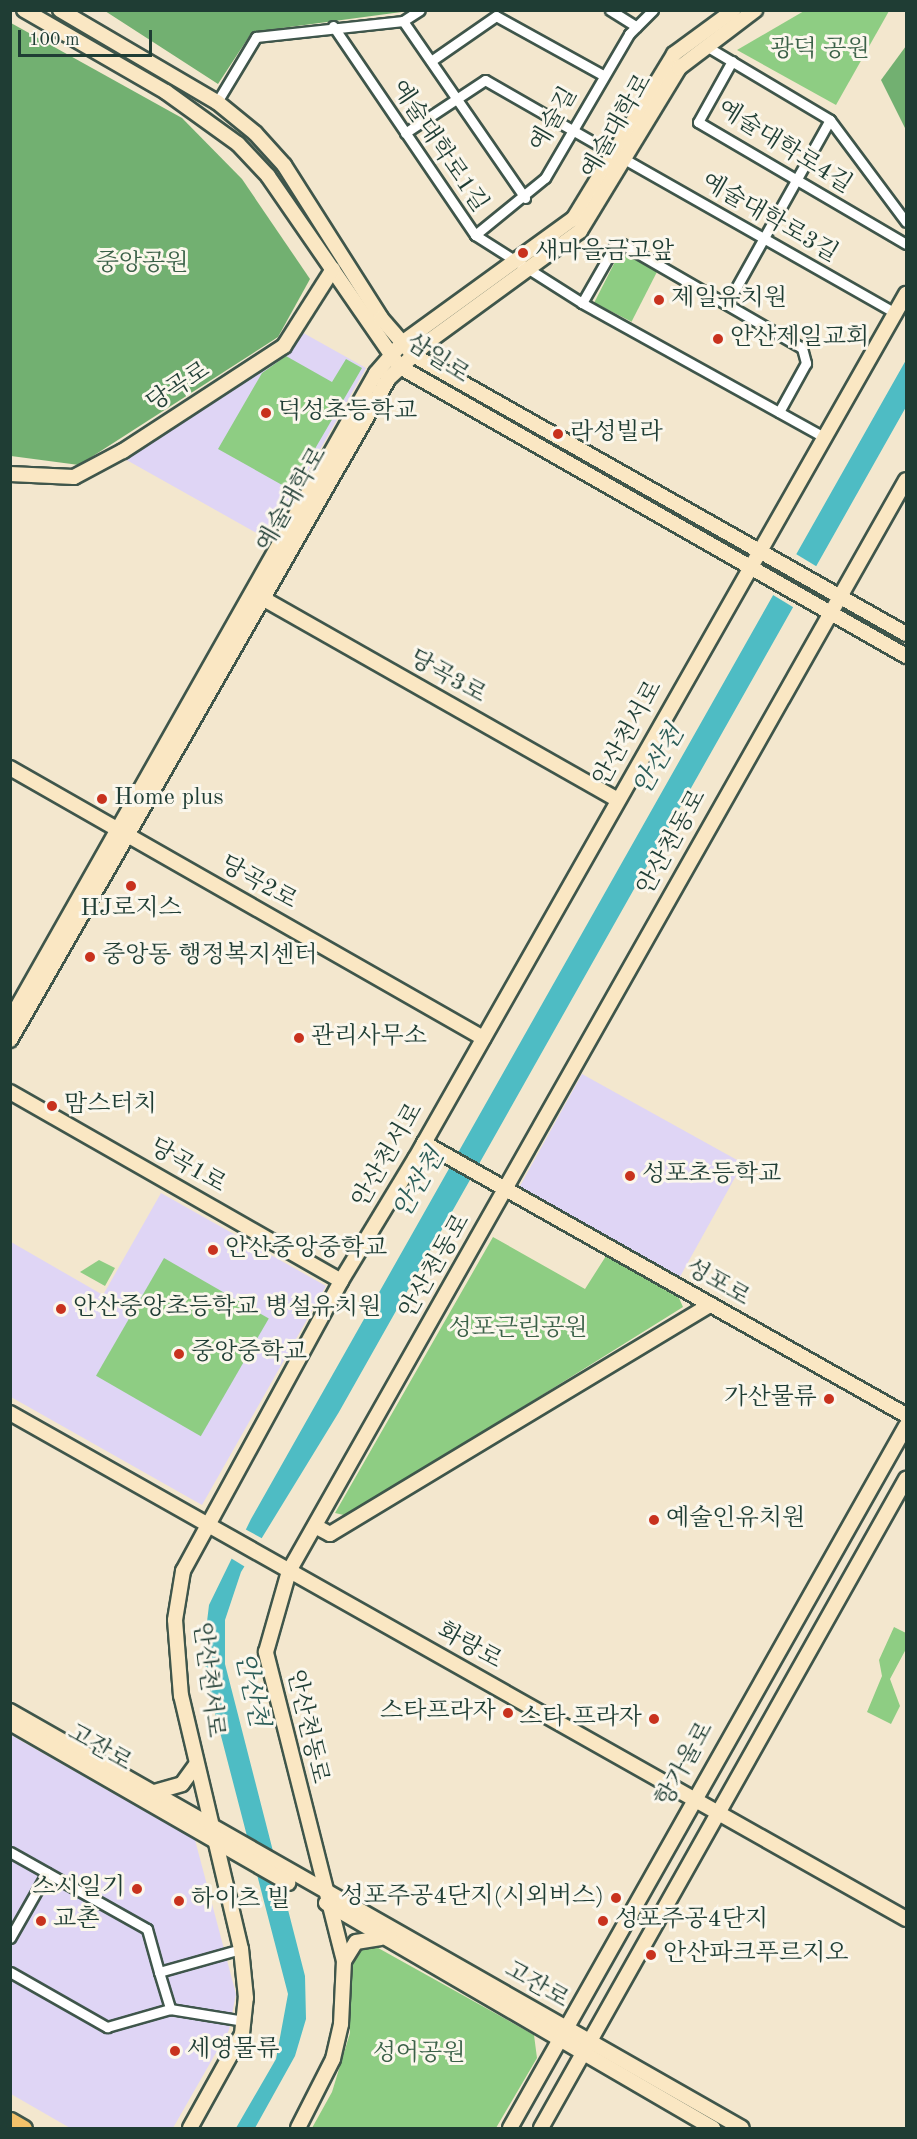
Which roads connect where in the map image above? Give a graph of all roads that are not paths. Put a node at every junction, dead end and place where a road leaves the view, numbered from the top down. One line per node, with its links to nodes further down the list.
1 (24, 10): 28 (street, 삼일로)
2 (60, 10): 16 (street, 삼일로)
3 (420, 10): 8 (street)
4 (610, 10): 10 (street)
5 (653, 10): 10 (street, 예술길)
6 (734, 10): 20 (street, 예술대학로)
7 (755, 10): 11 (street, 예술대학로)
8 (404, 21): 9 (street); 12 (street)
9 (333, 26): 16 (street); 19 (street, 예술대학로1길)
10 (636, 26): 14 (street, 예술길)
11 (706, 46): 13 (street, 예술대학로4길); 20 (street, 예술대학로)
12 (431, 61): 14 (street); 15 (street)
13 (732, 61): 17 (street, 예술대학로4길); 21 (street, 예술대학로4길)
14 (603, 75): 18 (street, 예술길)
15 (456, 99): 18 (street, 예술대학로3길); 19 (street); 22 (street)
16 (217, 102): 34 (street, 삼일로)
17 (830, 120): 21 (street); 23 (street, 예술대학로4길)
18 (572, 131): 20 (street, 예술대학로3길); 22 (street, 예술길)
19 (405, 133): 24 (street, 예술대학로1길)
20 (620, 157): 25 (street, 예술대학로3길); 27 (street, 예술대학로); 29 (street, 예술대학로)
21 (797, 181): 25 (street); 26 (street, 예술대학로4길)
22 (525, 198): 24 (street, 예술길)
23 (906, 222)
24 (475, 235): 27 (street, 예술대학로1길)
25 (763, 238): 32 (street); 33 (street, 예술대학로3길)
26 (906, 244)
27 (515, 262): 29 (street, 예술대학로1길); 34 (street, 예술대학로)
28 (333, 269): 36 (street, 삼일로); 40 (street, 당곡로)
29 (530, 271): 31 (street, 예술대학로1길); 35 (street, 예술대학로)
30 (906, 294): 33 (street, 안산천서로)
31 (582, 303): 32 (street); 38 (street, 예술대학로1길)
32 (727, 304): 38 (street)
33 (892, 311): 39 (street, 안산천서로)
34 (402, 343): 35 (street, 삼일로); 36 (street, 예술대학로)
35 (413, 355): 37 (street, 예술대학로); 42 (street, 삼일로)
36 (388, 357): 37 (street, 삼일로); 45 (street, 예술대학로)
37 (400, 367): 43 (street, 삼일로); 45 (street, 예술대학로)
38 (779, 412): 39 (street, 예술대학로1길)
39 (822, 436): 42 (street, 안산천서로)
40 (10, 474)
41 (906, 480): 44 (street, 안산천동로)
42 (759, 550): 43 (street, 안산천서로); 44 (street, 삼일로)
43 (748, 568): 46 (street, 삼일로); 50 (street, 안산천서로)
44 (834, 592): 46 (street, 안산천동로); 47 (street, 삼일로)
45 (258, 596): 50 (street, 당곡3로); 51 (street, 예술대학로)
46 (824, 609): 48 (street, 삼일로); 57 (street, 안산천동로)
47 (906, 634)
48 (906, 656)
49 (10, 768): 51 (street, 당곡2로)
50 (618, 800): 53 (street, 안산천서로)
51 (123, 832): 52 (street, 예술대학로); 53 (street, 당곡2로); 54 (street, 예술대학로)
52 (10, 1020)
53 (483, 1038): 56 (street, 안산천서로)
54 (10, 1040)
55 (10, 1092): 58 (street, 당곡1로)
56 (424, 1143): 57 (street, 성포로); 58 (street, 안산천서로)
57 (505, 1190): 59 (street, 성포로); 65 (street, 안산천동로)
58 (340, 1281): 64 (street, 안산천서로)
59 (710, 1305): 61 (street, 성포로); 65 (street)
60 (10, 1413): 64 (street, 화랑로)
61 (906, 1415)
62 (906, 1426): 71 (street, 항가울로)
63 (906, 1479): 72 (street)
64 (207, 1525): 66 (street, 화랑로); 69 (street, 안산천서로)
65 (315, 1526): 66 (street, 안산천동로)
66 (289, 1571): 71 (street, 화랑로); 78 (street, 안산천동로)
67 (10, 1712): 70 (street, 고잔로)
68 (10, 1723): 74 (street, 고잔로)
69 (196, 1765): 70 (street); 73 (street, 안산천서로)
70 (151, 1793): 73 (street, 고잔로)
71 (693, 1798): 72 (street, 화랑로); 88 (street, 항가울로)
72 (718, 1813): 79 (street, 화랑로); 89 (street)
73 (208, 1826): 74 (street, 안산천서로)
74 (218, 1838): 77 (street); 77 (street, 고잔로); 82 (street, 안산천서로)
75 (10, 1852): 76 (street)
76 (47, 1873): 80 (street); 85 (street)
77 (308, 1888): 78 (street, 고잔로)
78 (327, 1898): 81 (street, 고잔로); 83 (street, 안산천동로); 88 (street, 고잔로)
79 (906, 1918)
80 (10, 1938)
81 (381, 1938): 83 (street); 88 (street, 고잔로)
82 (240, 1949): 85 (street); 87 (street, 안산천서로)
83 (344, 1961): 93 (street, 안산천동로)
84 (10, 1972): 86 (street)
85 (159, 1972): 86 (street)
86 (171, 2009): 87 (street)
87 (244, 2021): 92 (street, 안산천서로)
88 (562, 2034): 89 (street, 고잔로); 94 (street, 항가울로)
89 (588, 2049): 95 (street); 96 (street, 고잔로); 97 (street, 고잔로)
90 (10, 2120): 91 (main road)
91 (24, 2128)
92 (190, 2128)
93 (298, 2128)
94 (510, 2128)
95 (541, 2128)
96 (713, 2128)
97 (742, 2128)

